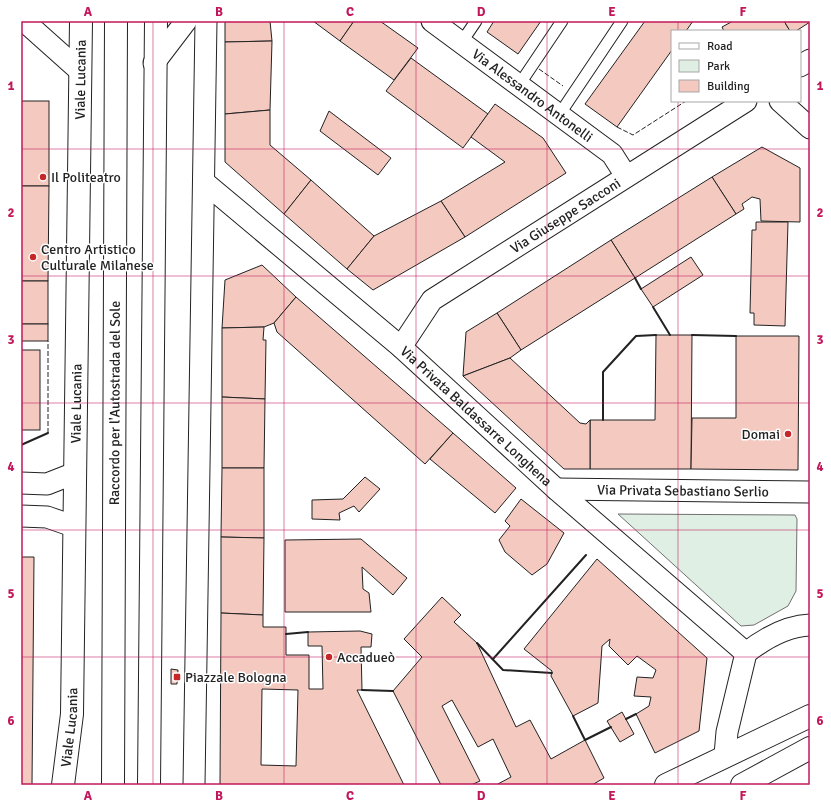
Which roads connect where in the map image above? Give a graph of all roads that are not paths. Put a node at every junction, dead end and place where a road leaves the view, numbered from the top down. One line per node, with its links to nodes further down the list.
1 (24, 21): 15 (street)
2 (81, 21): 15 (main road, Viale Lucania)
3 (116, 21): 36 (main road, Raccordo per l'Autostrada del Sole)
4 (156, 21): 13 (main road)
5 (186, 21): 13 (street)
6 (206, 21): 22 (street)
7 (432, 21): 11 (street, Via Alessandro Antonelli)
8 (476, 21): 11 (lane)
9 (562, 21): 16 (lane)
10 (622, 21): 19 (lane)
11 (461, 42): 16 (street, Via Alessandro Antonelli)
12 (810, 60): 14 (street)
13 (154, 63): 37 (main road)
14 (801, 65)
15 (80, 72): 24 (main road, Viale Lucania)
16 (519, 85): 19 (street, Via Alessandro Antonelli)
17 (744, 102): 21 (street, Via Giuseppe Sacconi)
18 (781, 102): 20 (street)
19 (559, 115): 21 (street, Via Alessandro Antonelli)
20 (810, 128)
21 (626, 176): 23 (street, Via Giuseppe Sacconi)
22 (204, 182): 23 (street, Via Privata Baldassarre Longhena); 38 (street)
23 (401, 347): 26 (street, Via Privata Baldassarre Longhena)
24 (75, 473): 25 (street); 29 (main road, Viale Lucania)
25 (21, 484)
26 (556, 489): 27 (street, Via Privata Sebastiano Serlio); 31 (street, Via Privata Baldassarre Longhena)
27 (810, 492)
28 (21, 516): 29 (street)
29 (73, 526): 35 (main road, Viale Lucania)
30 (810, 625): 31 (street)
31 (746, 652): 34 (street)
32 (810, 716): 34 (main road)
33 (810, 748): 40 (main road)
34 (725, 755): 39 (main road)
35 (63, 785)
36 (113, 785)
37 (149, 785)
38 (194, 785)
39 (666, 785)
40 (742, 785)

